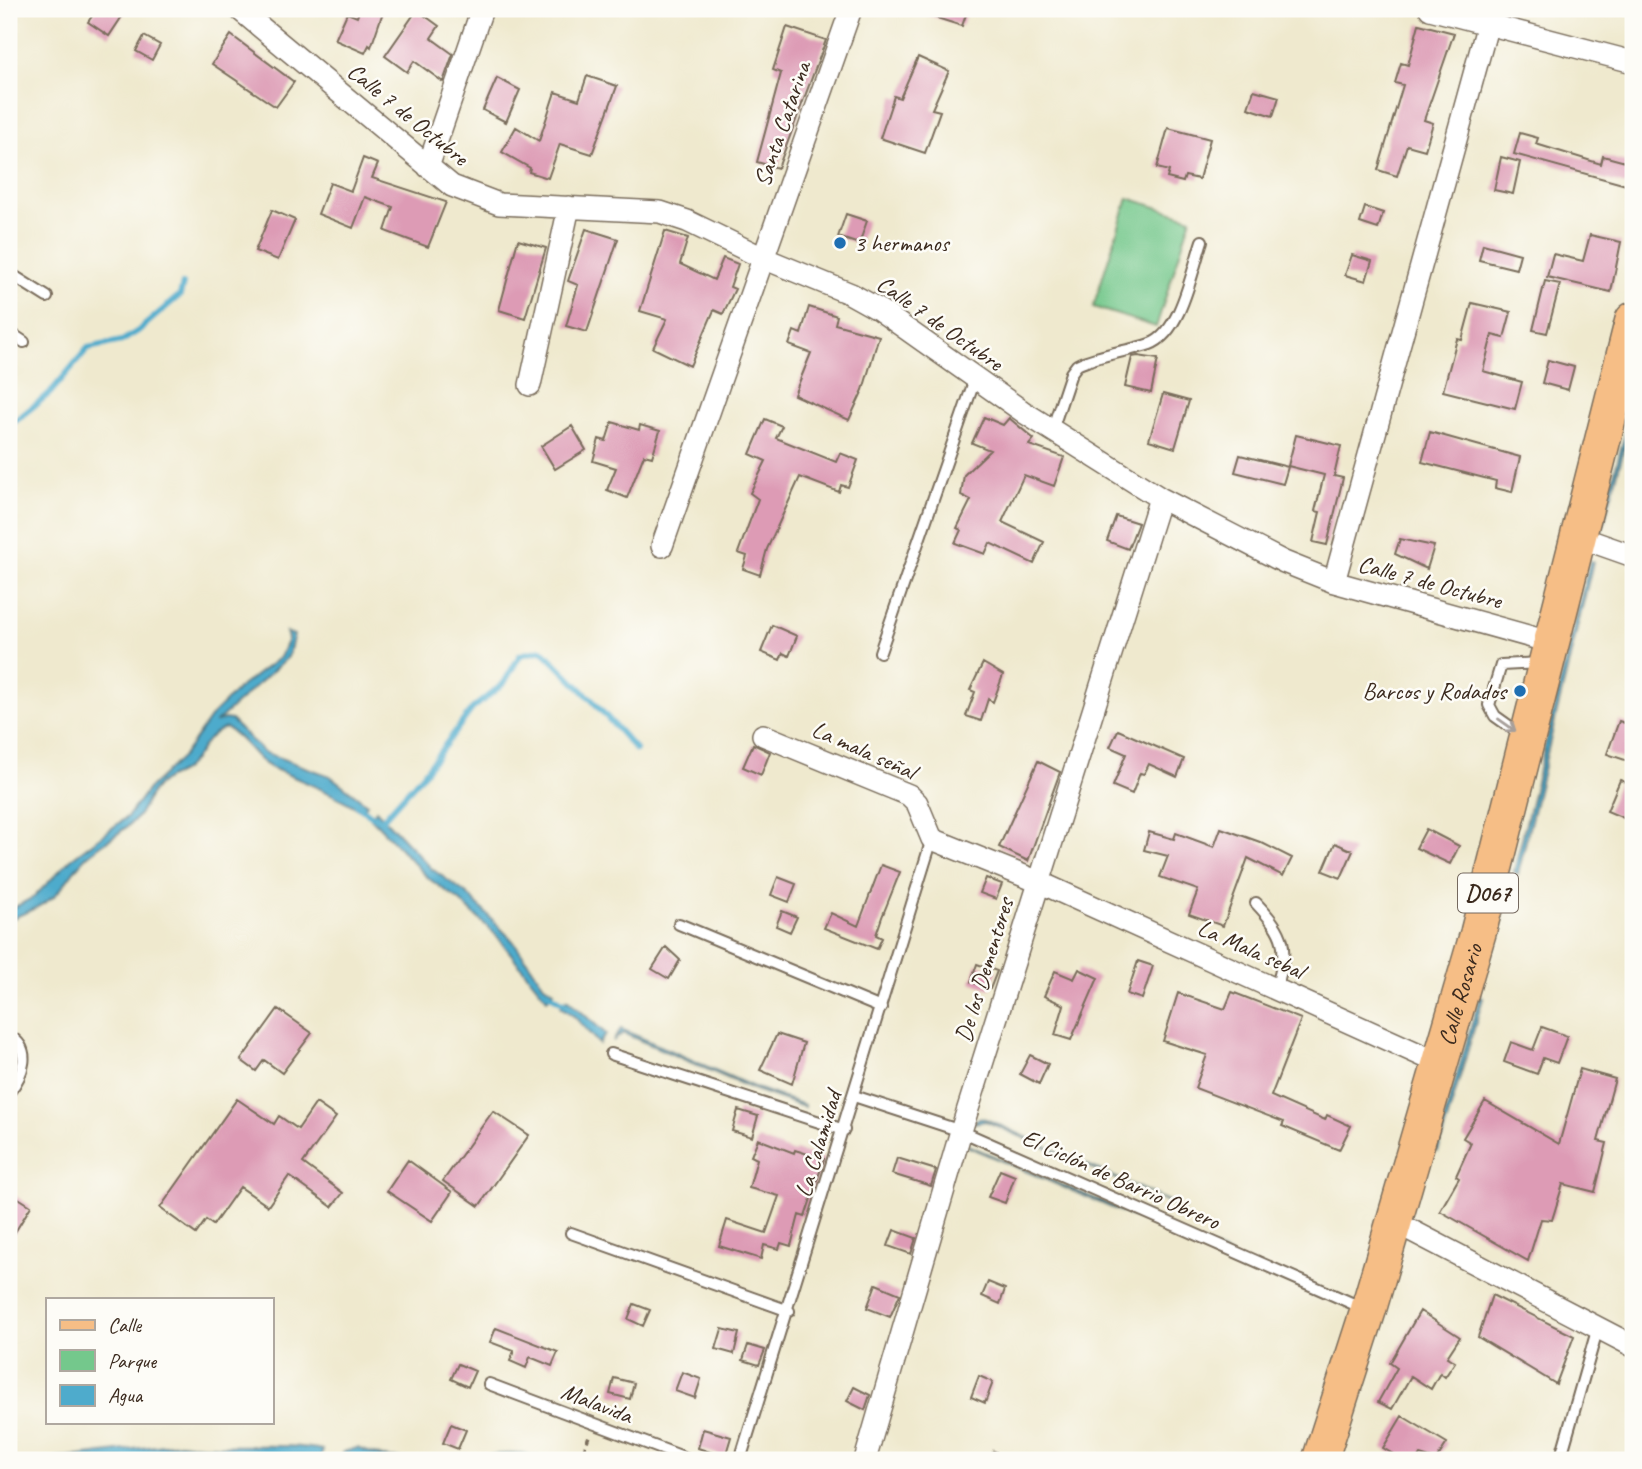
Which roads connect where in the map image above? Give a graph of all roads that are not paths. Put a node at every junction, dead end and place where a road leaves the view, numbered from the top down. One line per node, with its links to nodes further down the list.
1 (239, 9): 7 (street, Calle 7 de Octubre)
2 (482, 9): 7 (street)
3 (851, 9): 10 (street, Santa Catarina)
4 (1430, 9): 5 (street)
5 (1490, 17): 6 (street); 23 (street)
6 (1633, 62)
7 (428, 167): 8 (street, Calle 7 de Octubre)
8 (569, 207): 10 (street, Calle 7 de Octubre); 17 (street)
9 (1202, 241): 18 (lane)
10 (763, 258): 16 (street, Calle 7 de Octubre); 21 (street, Santa Catarina)
11 (9, 273): 12 (lane)
12 (47, 297)
13 (1633, 320): 20 (main road, Calle Rosario / D067)
14 (9, 332): 15 (lane)
15 (24, 342)
16 (975, 379): 18 (street, Calle 7 de Octubre); 24 (lane)
17 (530, 385)
18 (1052, 430): 19 (street, Calle 7 de Octubre)
19 (1160, 498): 23 (street, Calle 7 de Octubre); 29 (street, De los Dementores)
20 (1578, 537): 22 (street); 25 (main road, Calle Rosario / D067)
21 (662, 546)
22 (1633, 556)
23 (1334, 582): 25 (street, Calle 7 de Octubre)
24 (880, 652)
25 (1550, 653): 27 (main road, Calle Rosario / D067); 27 (lane, one-way to 27)
26 (763, 735): 28 (street, La mala señal)
27 (1528, 740): 36 (main road, Calle Rosario / D067)
28 (932, 839): 29 (street); 33 (lane, La Calamidad)
29 (1039, 882): 32 (street, La Mala sebal); 40 (street, De los Dementores)
30 (1256, 903): 32 (lane)
31 (679, 924): 33 (lane)
32 (1276, 989): 36 (street, La Mala sebal)
33 (881, 1008): 38 (lane, La Calamidad)
34 (9, 1036): 37 (lane)
35 (611, 1054): 39 (lane)
36 (1441, 1064): 41 (main road, Calle Rosario / D067)
37 (9, 1092)
38 (854, 1096): 39 (lane, La Calamidad); 40 (lane, El Ciclón de Barrio Obrero)
39 (844, 1130): 43 (lane, La Calamidad)
40 (961, 1131): 44 (lane, El Ciclón de Barrio Obrero); 50 (street, De los Dementores)
41 (1393, 1221): 44 (main road, Calle Rosario / D067); 45 (street)
42 (571, 1233): 43 (lane)
43 (789, 1311): 49 (lane, La Calamidad)
44 (1368, 1311): 51 (main road, Calle Rosario / D067)
45 (1598, 1327): 46 (street); 52 (lane)
46 (1633, 1346)
47 (489, 1384): 48 (lane, Malavida)
48 (691, 1460)
49 (740, 1460)
50 (865, 1460)
51 (1320, 1460)
52 (1560, 1460)

